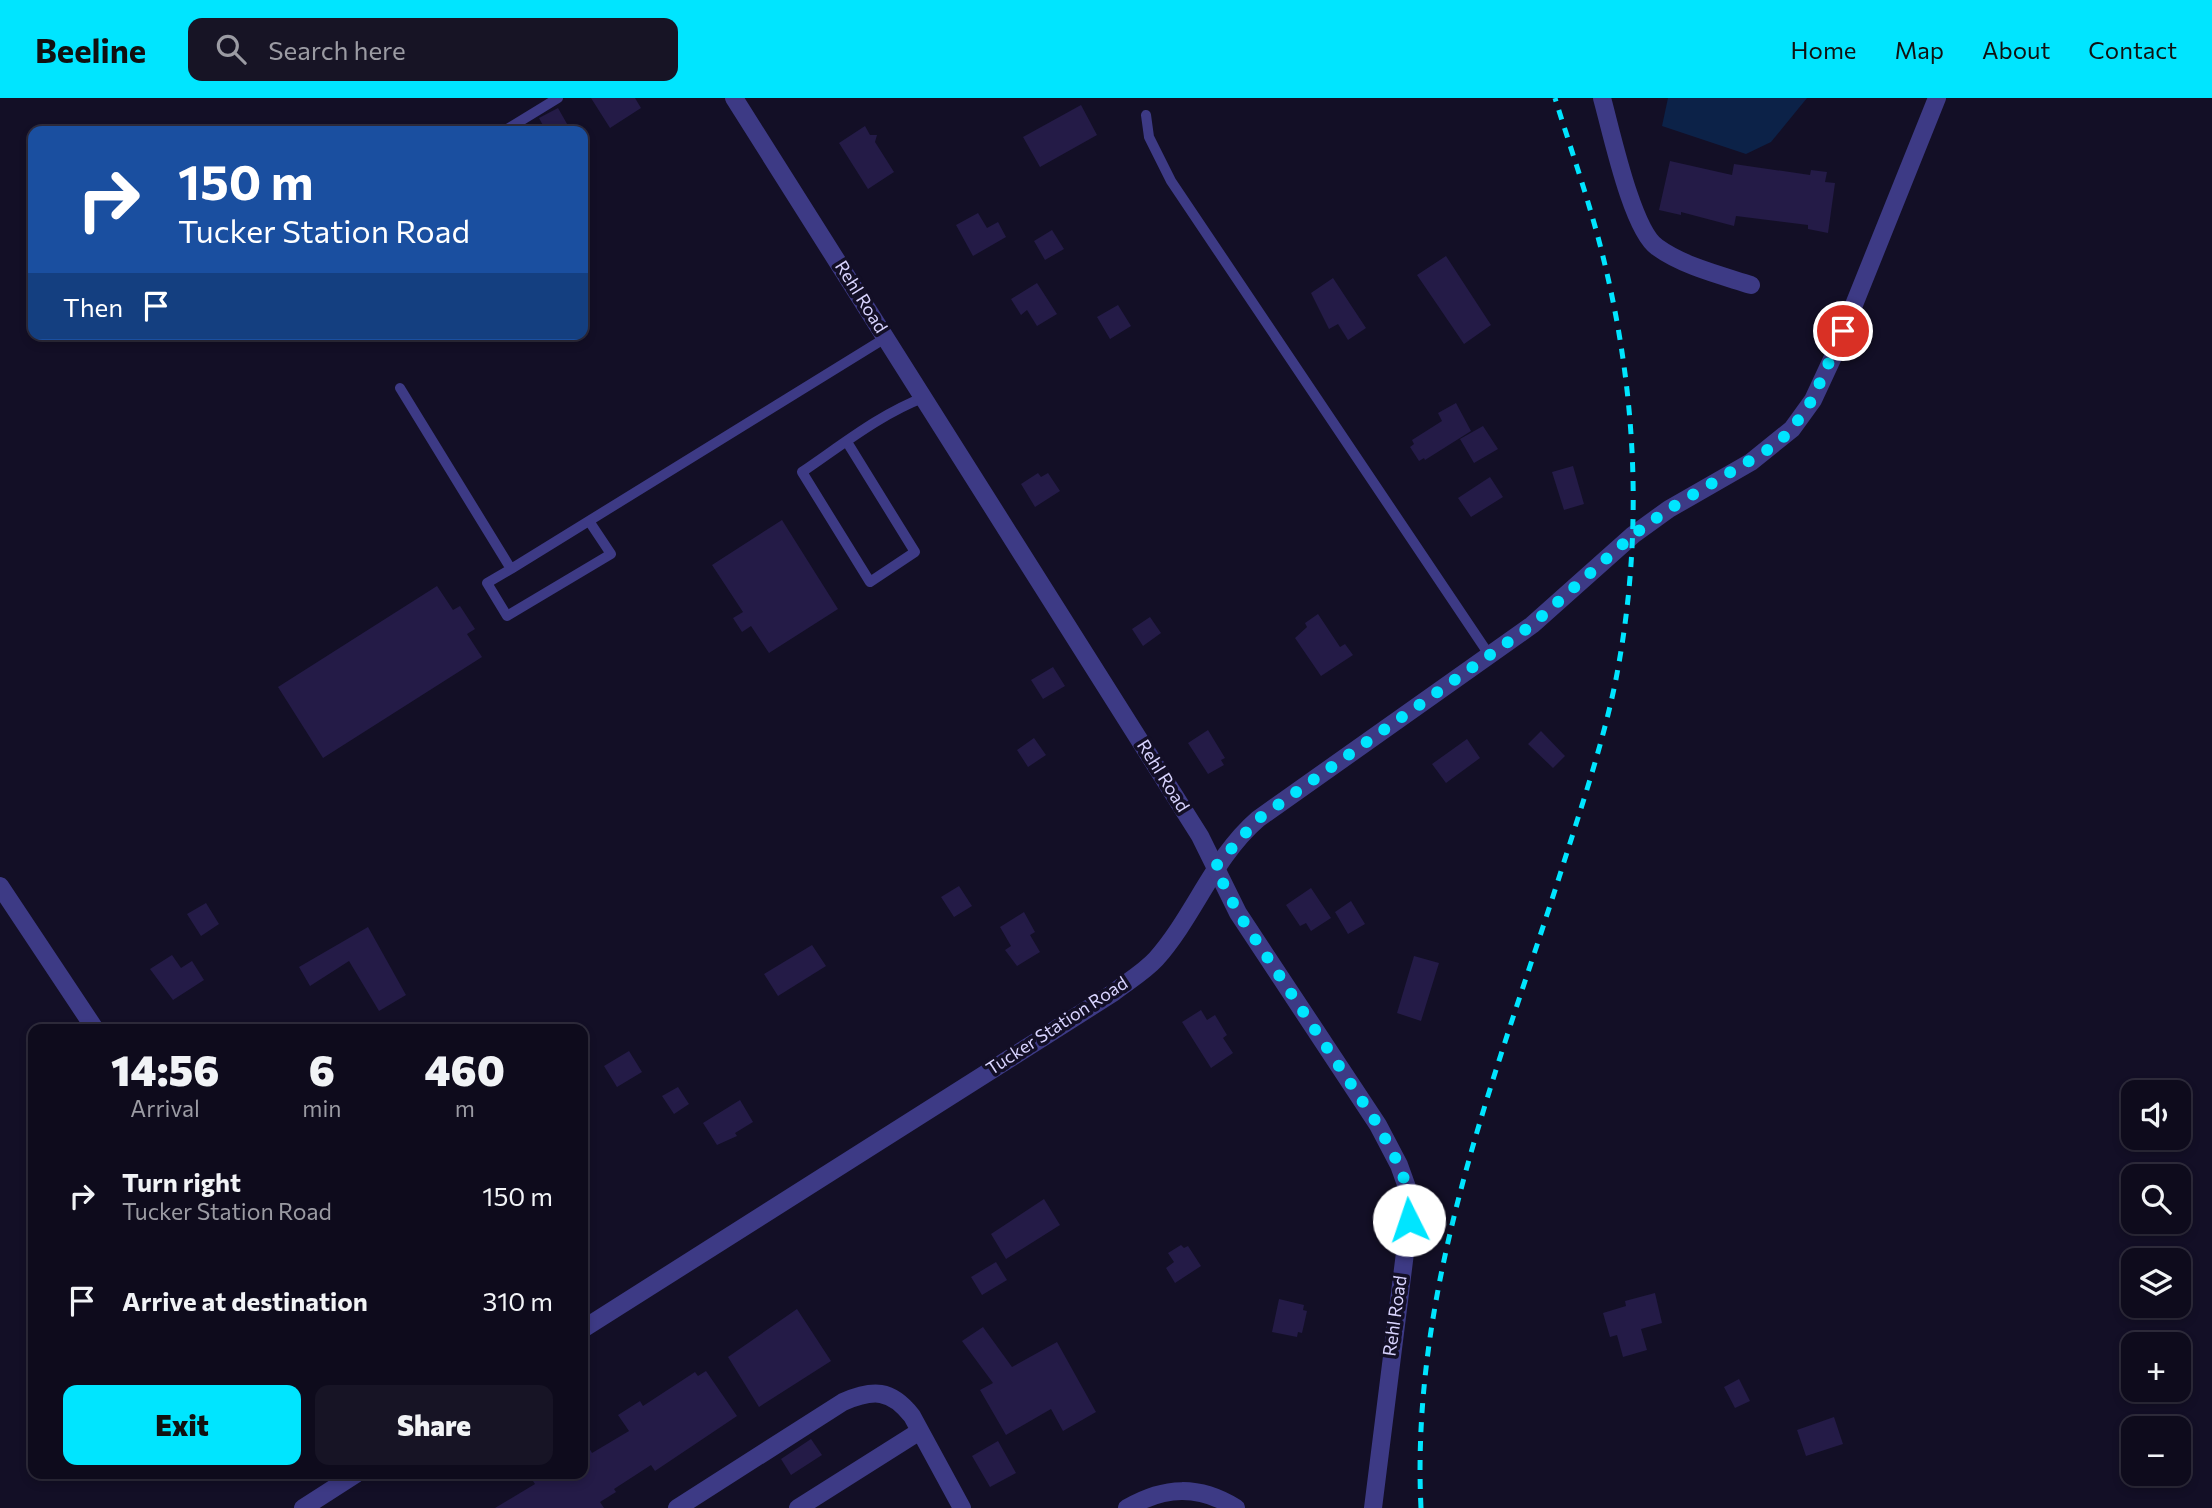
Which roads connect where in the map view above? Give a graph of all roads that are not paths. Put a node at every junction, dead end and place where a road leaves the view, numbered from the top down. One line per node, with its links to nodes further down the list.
1 (558, 98): 6 (lane)
2 (734, 98): 8 (street, Rehl Road)
3 (1602, 98): 7 (street)
4 (1937, 98): 14 (street, Tucker Station Road)
5 (1146, 116): 14 (lane)
6 (512, 126)
7 (1751, 285)
8 (887, 337): 10 (street, Rehl Road); 12 (lane)
9 (400, 388): 13 (lane)
10 (925, 397): 11 (lane); 15 (street, Rehl Road)
11 (847, 442): 11 (lane)
12 (589, 521): 13 (lane); 13 (lane)
13 (511, 569)
14 (1490, 656): 15 (street, Tucker Station Road)
15 (1215, 867): 18 (street, Tucker Station Road); 27 (street, Rehl Road)
16 (0, 886): 17 (street)
17 (92, 1024)
18 (588, 1326)
19 (920, 1431): 22 (street); 23 (street); 24 (street)
20 (348, 1479): 21 (street)
21 (303, 1508)
22 (677, 1508)
23 (798, 1508)
24 (962, 1508)
25 (1127, 1508): 26 (street)
26 (1236, 1508)
27 (1373, 1508)

